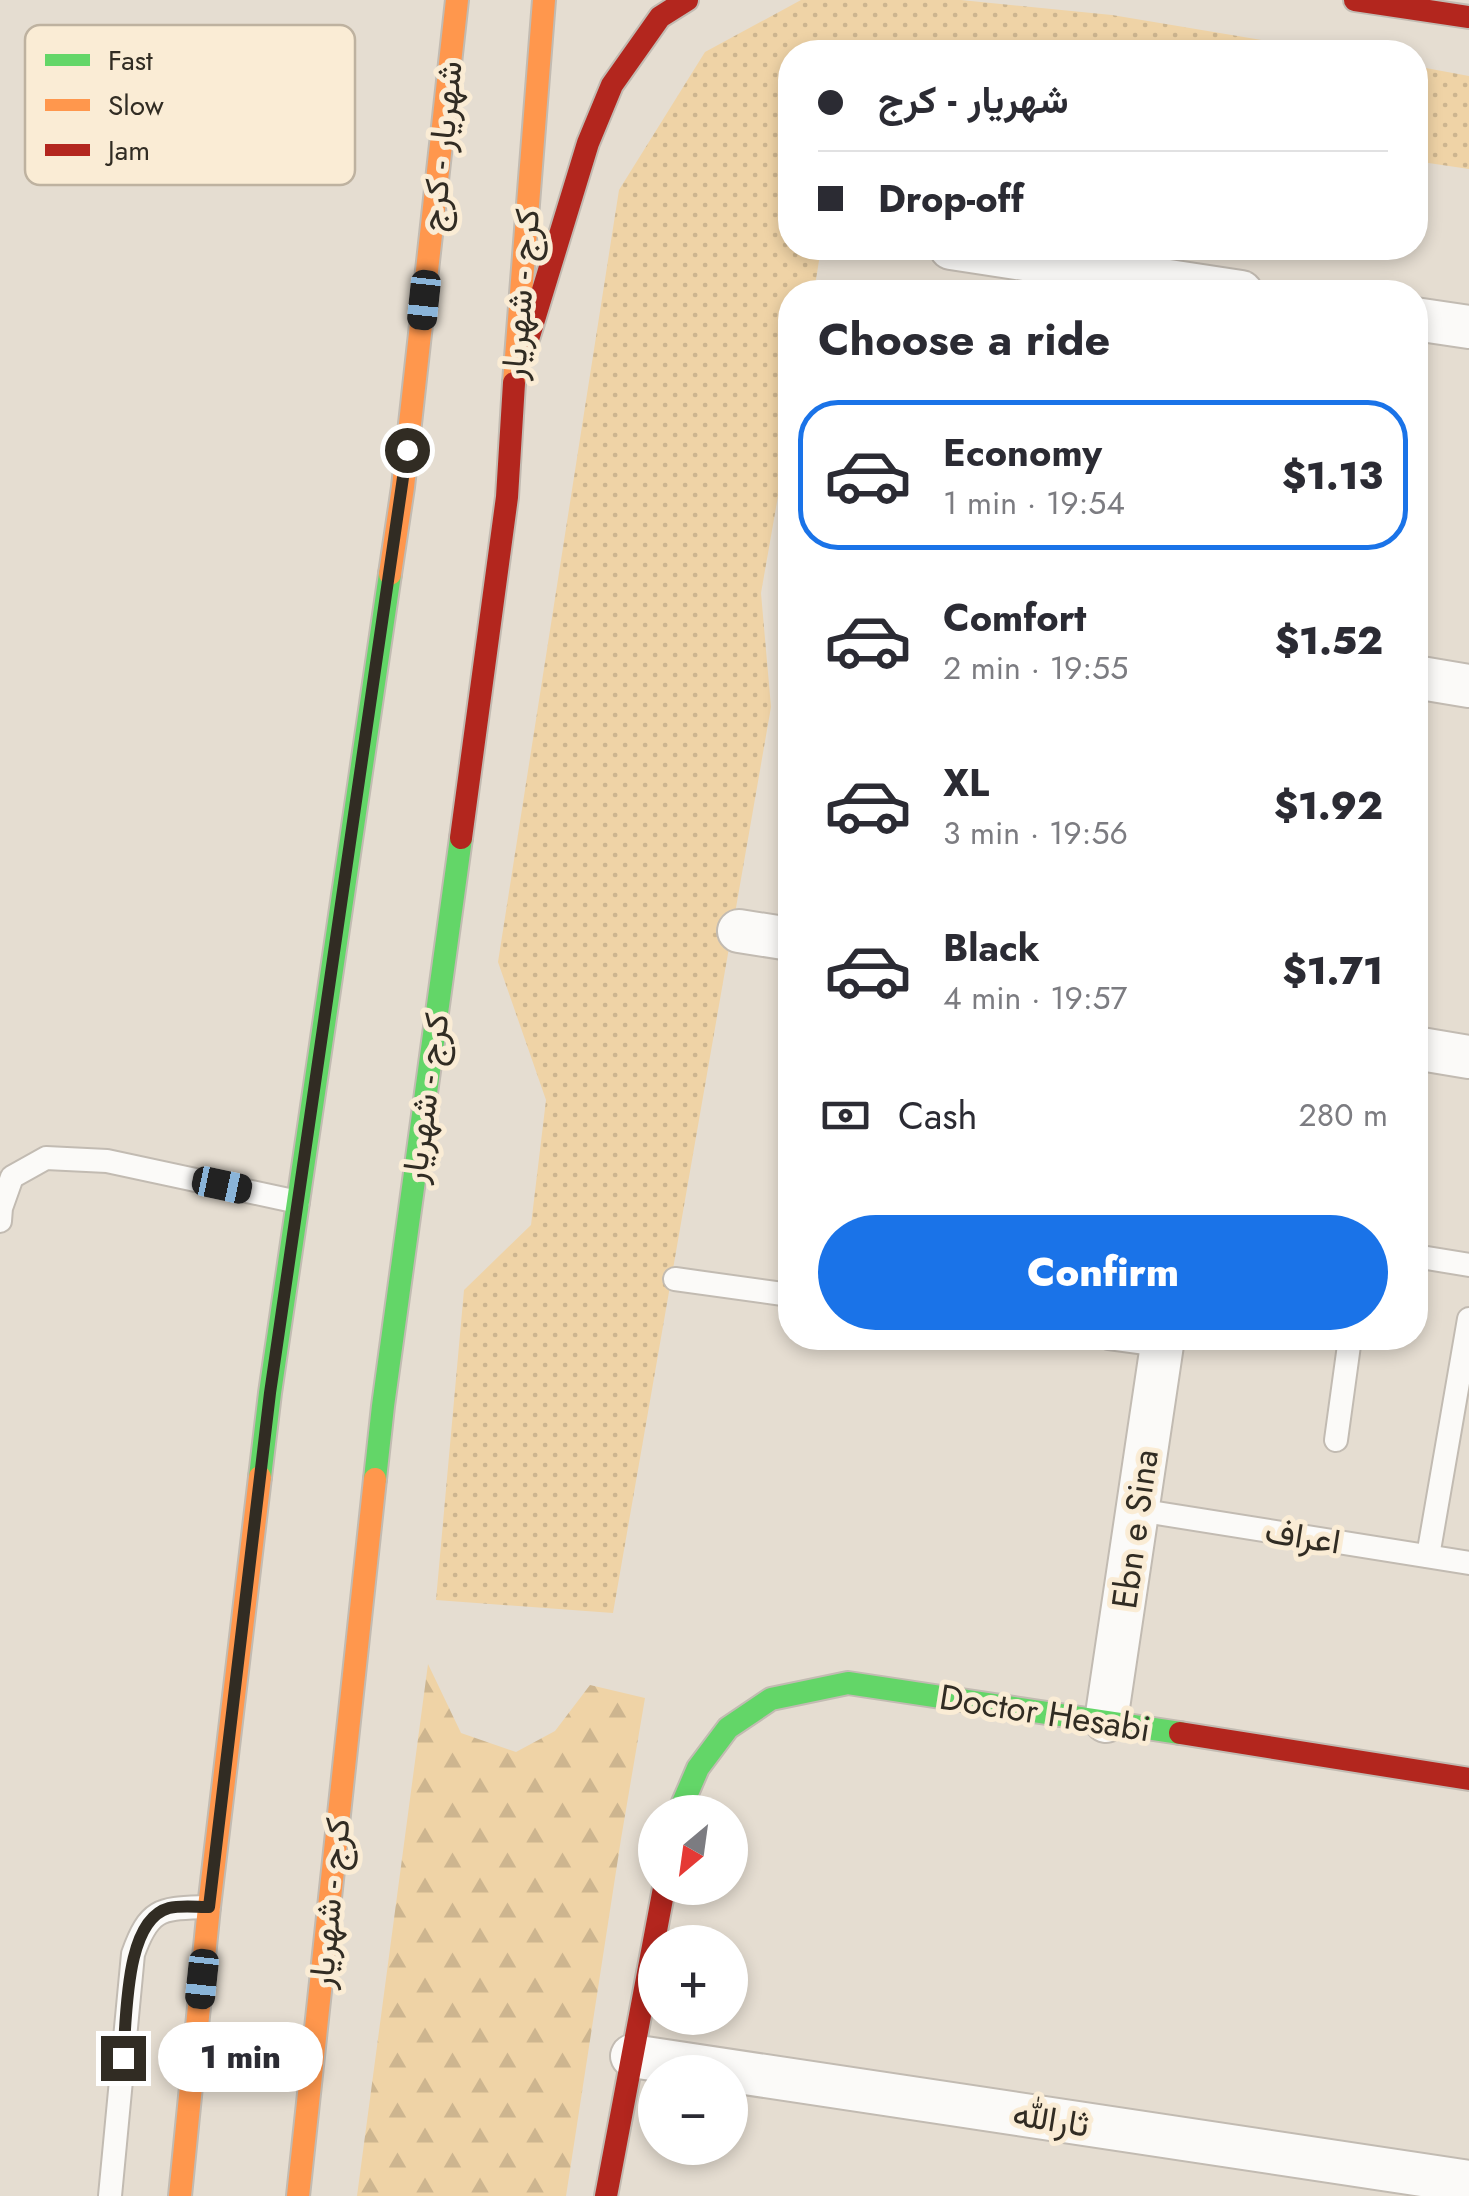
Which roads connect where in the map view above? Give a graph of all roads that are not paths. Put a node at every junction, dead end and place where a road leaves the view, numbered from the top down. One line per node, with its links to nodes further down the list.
1 (458, 0): 17 (main road, شهریار - کرج)
2 (544, 0): 10 (main road, کرج - شهریار)
3 (687, 0): 10 (main road)
4 (1354, 0): 5 (main road)
5 (1469, 17)
6 (1030, 260): 7 (street)
7 (1162, 280)
8 (1428, 321): 9 (street)
9 (1469, 327)
10 (512, 392): 40 (main road, کرج - شهریار)
11 (1428, 679): 12 (street)
12 (1469, 686)
13 (740, 931): 14 (street)
14 (778, 938)
15 (1428, 1050): 16 (street)
16 (1469, 1057)
17 (298, 1202): 18 (lane); 34 (main road, شهریار - کرج)
18 (0, 1221)
19 (1428, 1258): 20 (lane)
20 (1469, 1265)
21 (675, 1279): 22 (lane)
22 (778, 1292)
23 (1469, 1319): 28 (lane)
24 (1161, 1350): 27 (street, Ebn e Sina)
25 (1348, 1350): 26 (lane)
26 (1336, 1440)
27 (1138, 1510): 28 (lane, اعراف); 30 (street, Ebn e Sina)
28 (1428, 1556): 29 (lane, اعراف)
29 (1469, 1563)
30 (1106, 1721): 31 (main road, Doctor Hesabi); 32 (main road, Doctor Hesabi)
31 (1469, 1779)
32 (686, 1795)
33 (661, 1905): 35 (main road)
34 (209, 1907): 38 (lane); 39 (main road, شهریار - کرج)
35 (632, 2056): 37 (street, ثارالله); 41 (main road)
36 (1469, 2182): 37 (street, ثارالله)
37 (1413, 2185)
38 (110, 2196)
39 (180, 2196)
40 (298, 2196)
41 (606, 2196)

